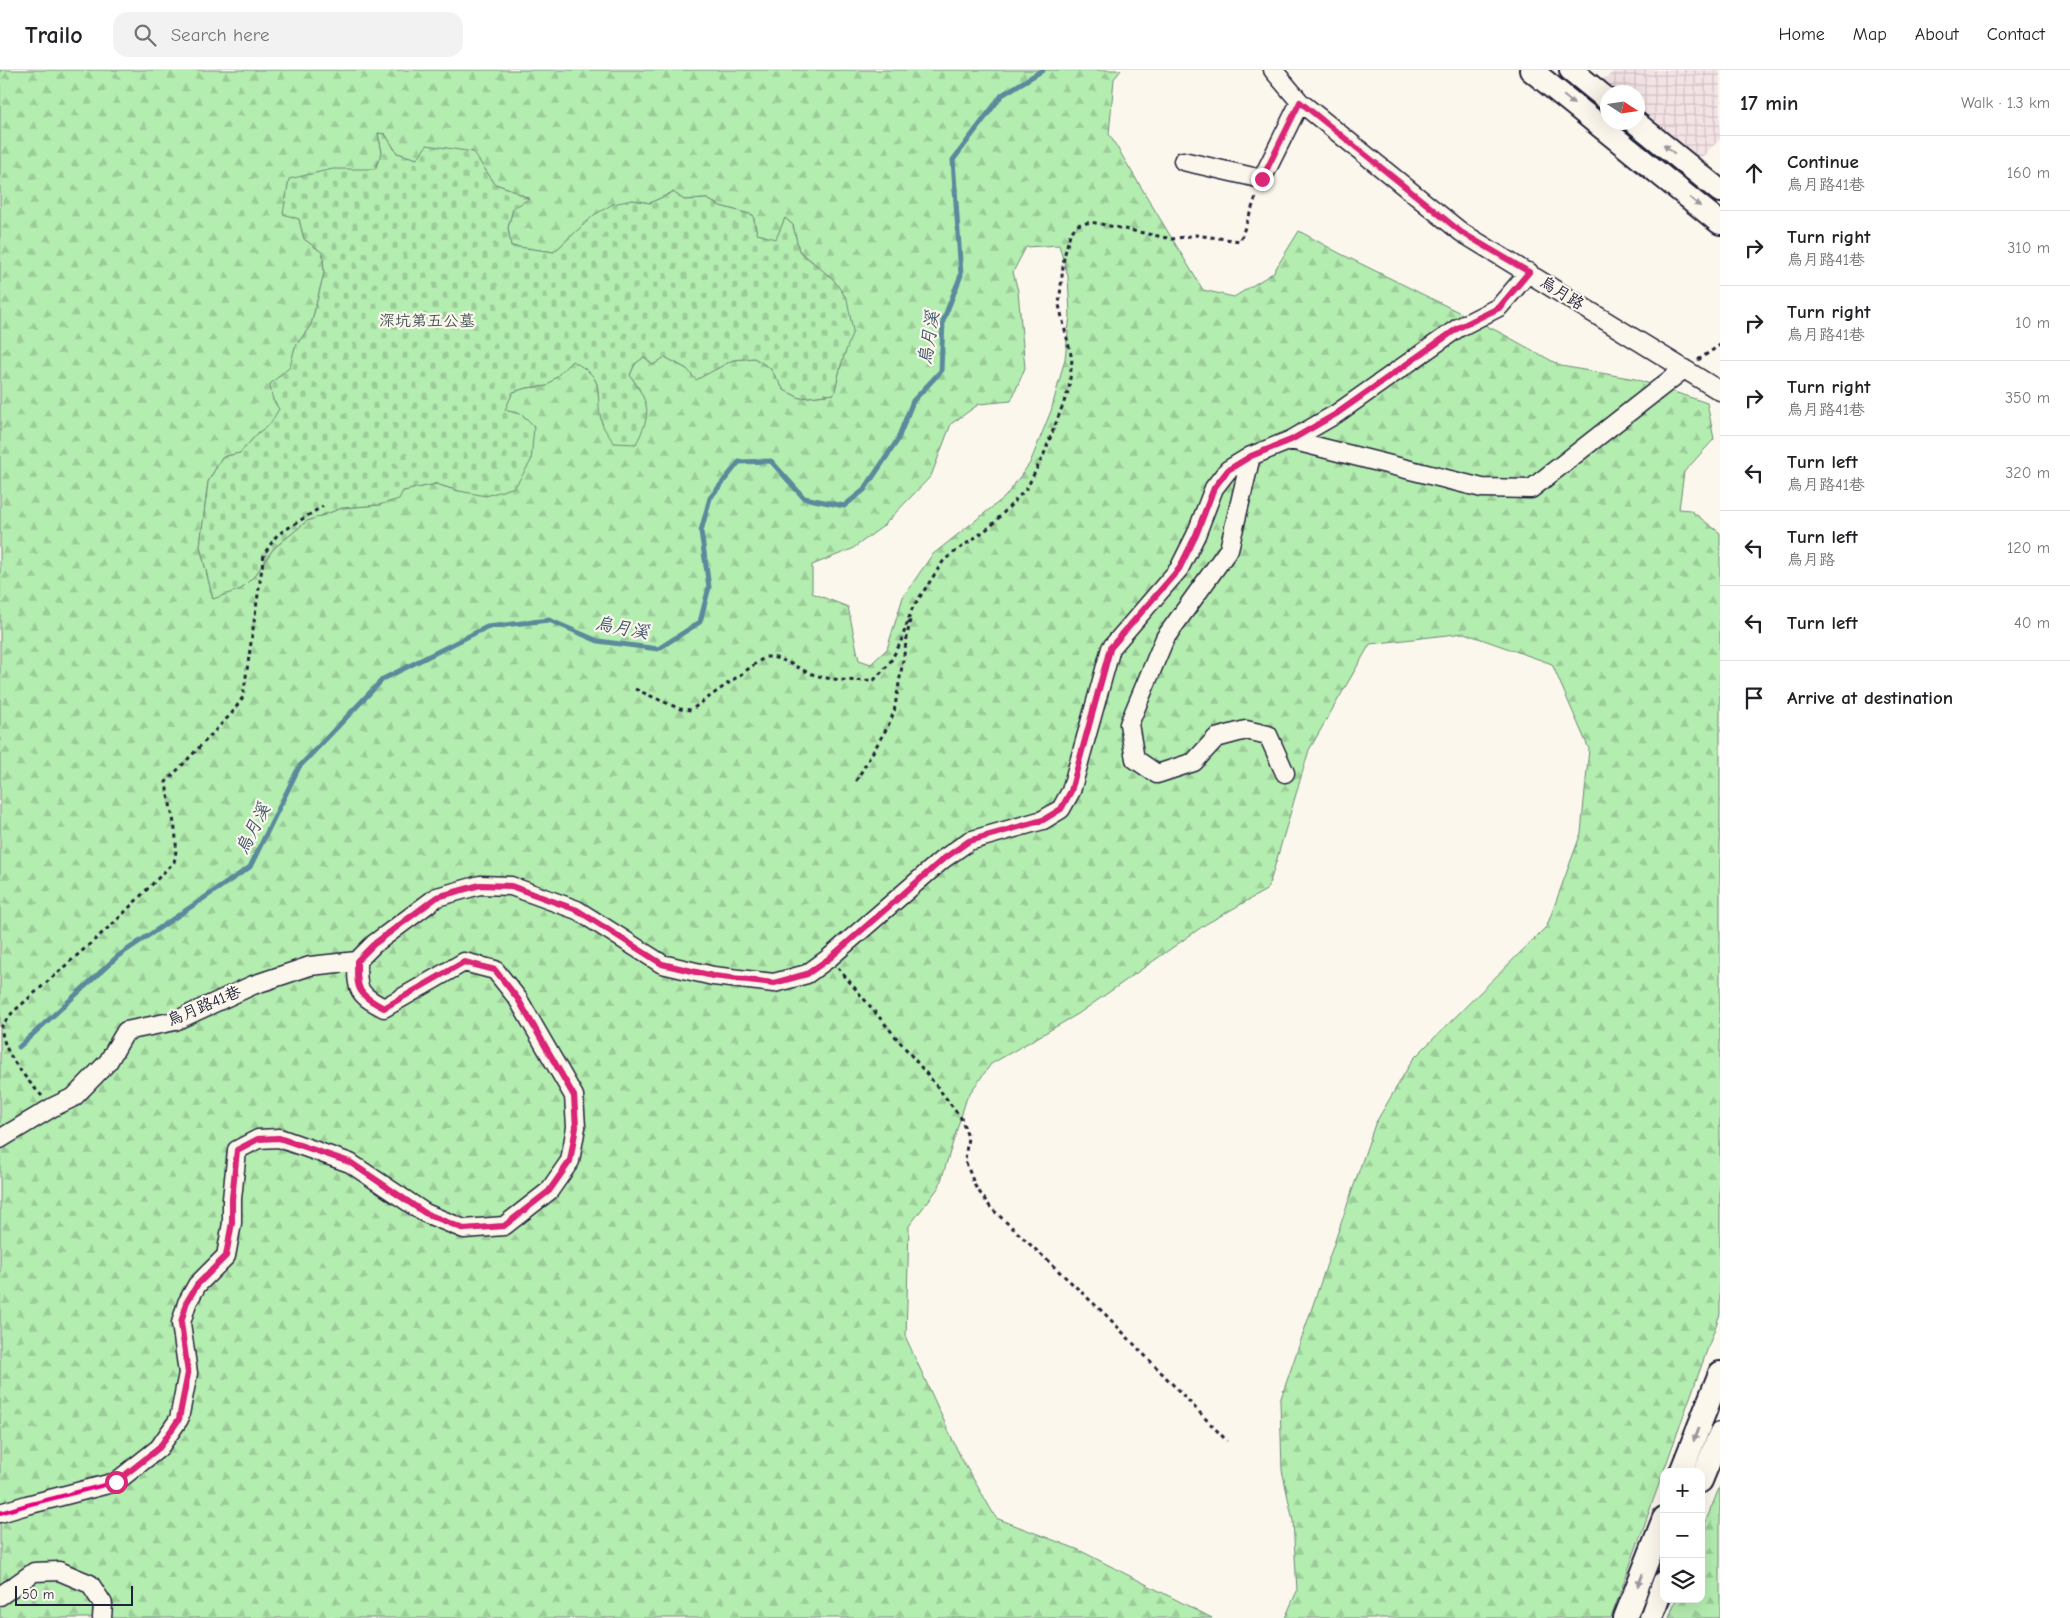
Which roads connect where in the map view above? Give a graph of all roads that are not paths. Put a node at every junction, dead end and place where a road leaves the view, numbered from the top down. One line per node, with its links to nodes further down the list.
1 (1274, 70): 5 (street, 烏月路)
2 (1531, 70): 9 (main road, one-way to 9)
3 (1570, 70): 4 (main road)
4 (1600, 94)
5 (1300, 102): 7 (street); 10 (street, 烏月路)
6 (1645, 130): 8 (main road, one-way to 6)
7 (1183, 161)
8 (1720, 191)
9 (1720, 223)
10 (1529, 272): 11 (street, 烏月路); 13 (street)
11 (1684, 369): 12 (street, 烏月路); 13 (street)
12 (1720, 391)
13 (1291, 440): 14 (street)
14 (1251, 456): 15 (street); 16 (street)
15 (1285, 773)
16 (357, 961): 17 (street, 烏月路41巷); 22 (street)
17 (0, 1139)
18 (1720, 1373): 20 (main road, one-way to 20)
19 (1720, 1434): 21 (main road)
20 (1683, 1468)
21 (1705, 1471)
22 (0, 1513)
23 (1660, 1528): 27 (main road, one-way to 27)
24 (1660, 1593): 28 (main road)
25 (0, 1596): 26 (street)
26 (102, 1618)
27 (1625, 1618)
28 (1651, 1618)

